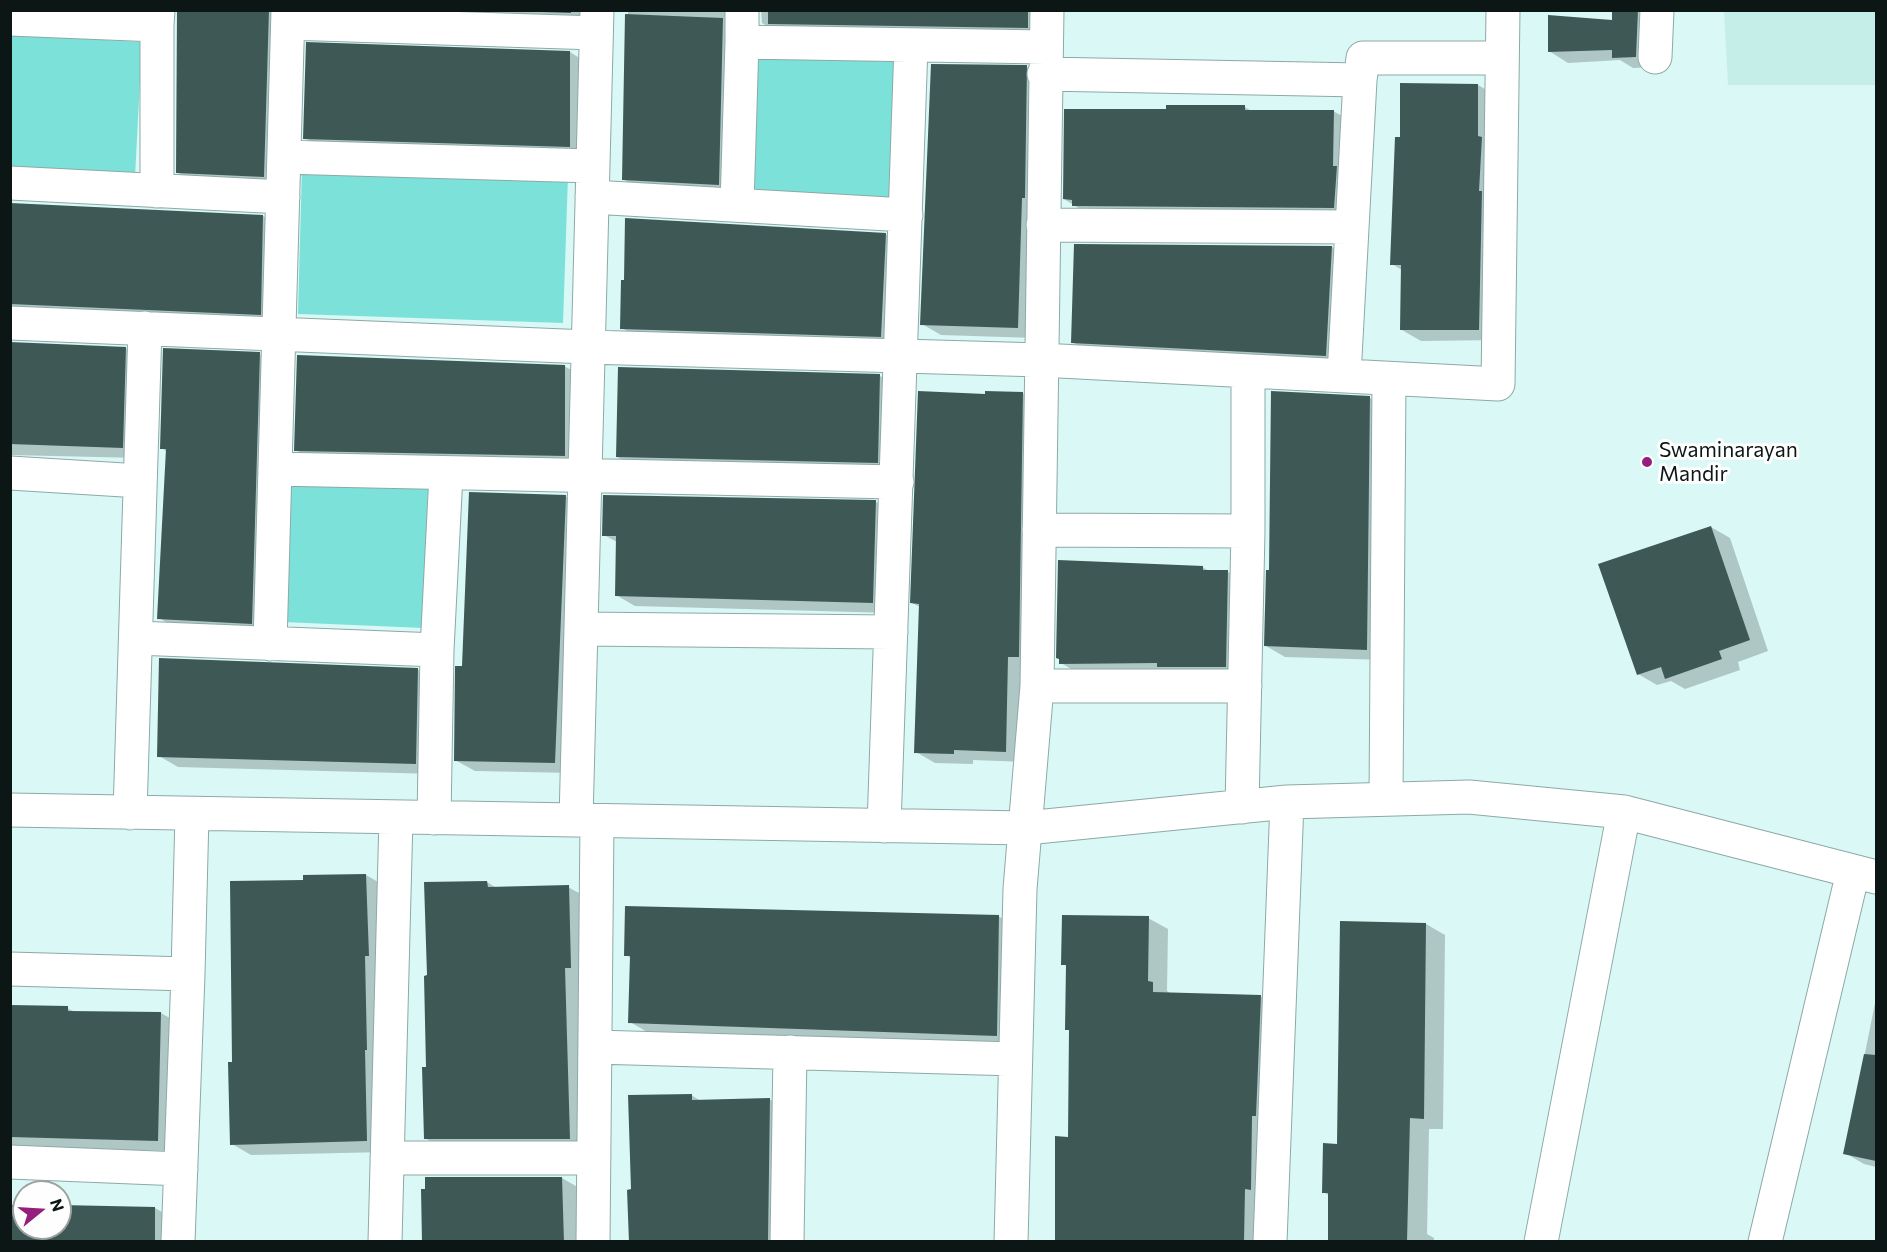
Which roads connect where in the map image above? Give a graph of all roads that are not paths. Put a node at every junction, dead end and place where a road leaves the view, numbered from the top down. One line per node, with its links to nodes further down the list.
1 (742, 10): 9 (street)
2 (1047, 10): 13 (street)
3 (1503, 10): 12 (street)
4 (1657, 10): 11 (street)
5 (288, 17): 8 (street); 15 (street)
6 (157, 18): 7 (street); 18 (street)
7 (10, 19)
8 (596, 22): 16 (street)
9 (741, 42): 10 (street); 20 (street)
10 (911, 45): 13 (street); 21 (street)
11 (1655, 57)
12 (1502, 58): 14 (street); 32 (street)
13 (1045, 61): 14 (street); 22 (street)
14 (1360, 80): 23 (street)
15 (284, 157): 16 (street); 19 (street)
16 (592, 181): 20 (street); 27 (street)
17 (10, 183): 18 (street)
18 (157, 191): 19 (street)
19 (284, 197): 26 (street)
20 (737, 205): 21 (street)
21 (906, 215): 28 (street)
22 (1043, 225): 23 (street); 29 (street)
23 (1352, 227): 31 (street)
24 (10, 323): 25 (street)
25 (145, 328): 26 (street); 37 (street)
26 (280, 334): 27 (street); 33 (street)
27 (588, 347): 28 (street); 36 (street)
28 (902, 356): 29 (street); 38 (street)
29 (1041, 360): 30 (street); 39 (street)
30 (1248, 371): 31 (street); 40 (street)
31 (1344, 376): 32 (street)
32 (1389, 379): 48 (street)
33 (275, 469): 35 (street); 44 (street)
34 (10, 473): 37 (street)
35 (446, 474): 36 (street); 45 (street)
36 (585, 478): 38 (street); 41 (street)
37 (140, 481): 43 (street)
38 (897, 483): 42 (street)
39 (1039, 530): 40 (street); 46 (street)
40 (1248, 531): 47 (street)
41 (580, 629): 42 (street); 57 (street)
42 (891, 632): 58 (street)
43 (136, 638): 44 (street); 53 (street)
44 (270, 644): 45 (street)
45 (437, 650): 56 (street)
46 (1037, 686): 47 (street); 59 (street)
47 (1245, 686): 50 (street)
48 (1386, 799): 49 (street); 52 (street)
49 (1287, 802): 50 (street); 75 (street)
50 (1242, 807): 59 (street)
51 (10, 810): 53 (street)
52 (1624, 812): 60 (street); 76 (street)
53 (130, 813): 54 (street)
54 (192, 814): 55 (street); 62 (street)
55 (396, 817): 56 (street); 66 (street)
56 (434, 818): 57 (street)
57 (586, 820): 58 (street); 63 (street)
58 (884, 825): 59 (street)
59 (1026, 828): 65 (street)
60 (1870, 873): 77 (street)
61 (10, 969): 62 (street)
62 (188, 974): 69 (street)
63 (595, 1047): 64 (street); 67 (street)
64 (790, 1052): 65 (street); 73 (street)
65 (1015, 1059): 74 (street)
66 (387, 1158): 67 (street); 71 (street)
67 (594, 1158): 72 (street)
68 (10, 1162): 69 (street)
69 (181, 1169): 70 (street)
70 (178, 1242)
71 (385, 1242)
72 (593, 1242)
73 (787, 1242)
74 (1011, 1242)
75 (1270, 1242)
76 (1541, 1242)
77 (1765, 1242)

